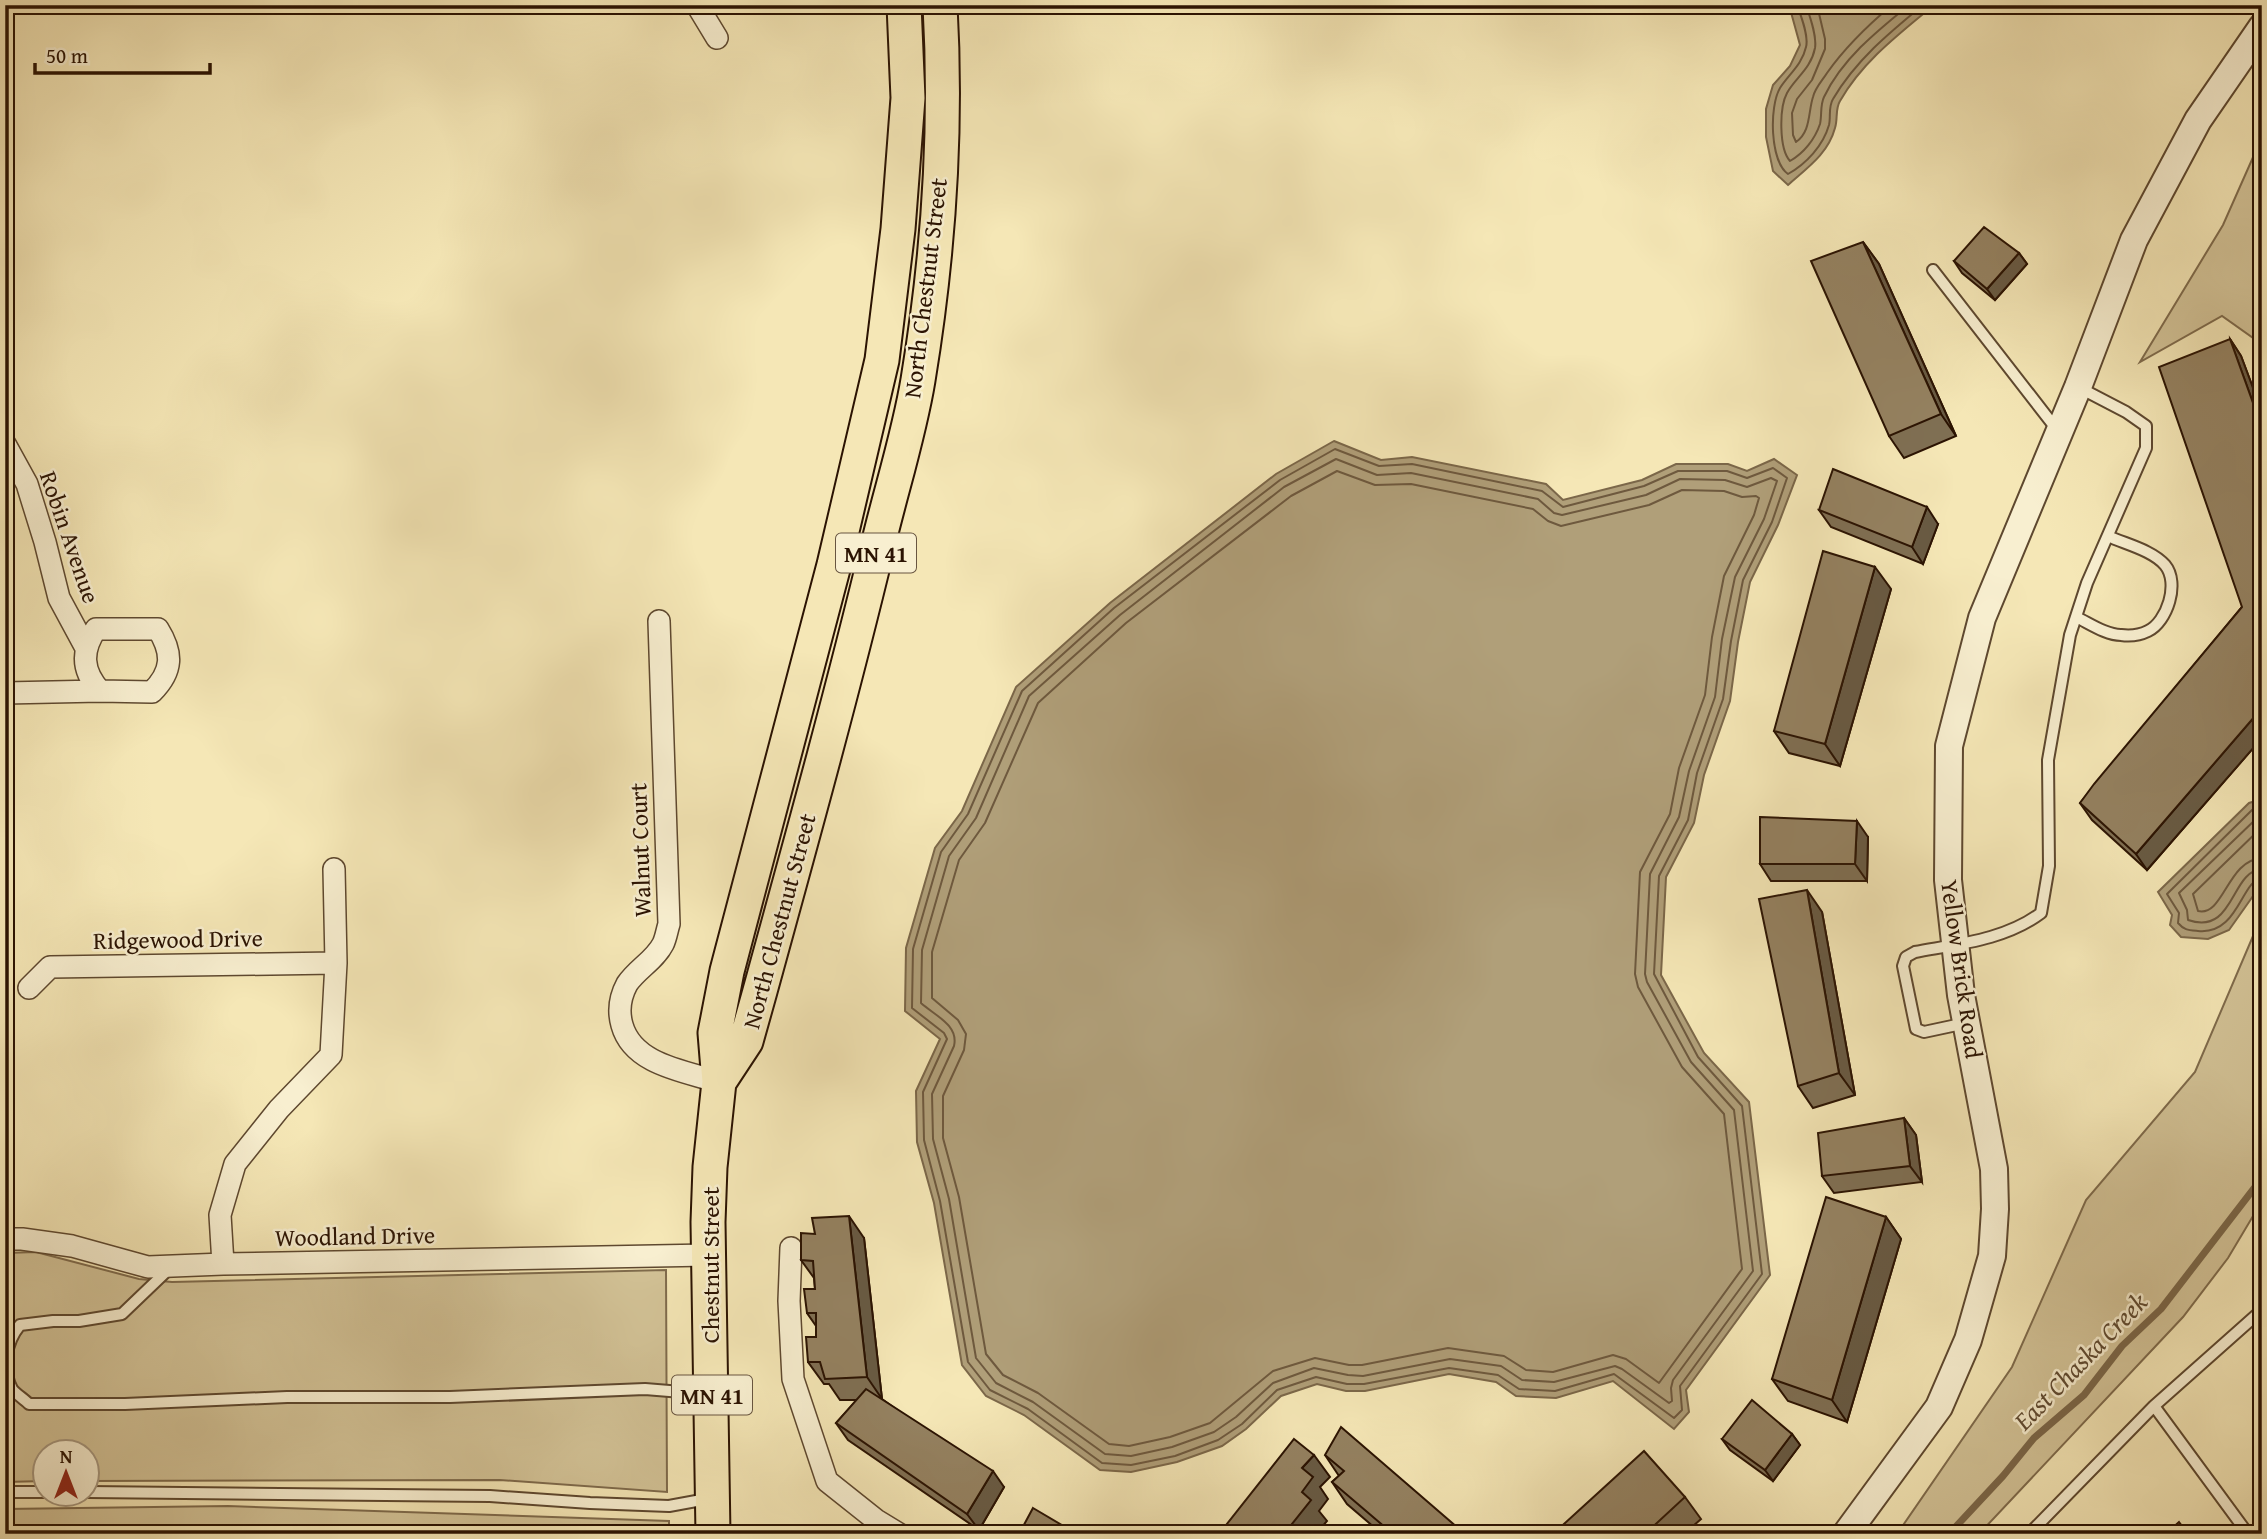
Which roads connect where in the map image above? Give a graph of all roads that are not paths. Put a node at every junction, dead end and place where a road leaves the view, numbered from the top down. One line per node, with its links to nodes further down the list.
1 (697, 5): 5 (street)
2 (904, 5): 21 (main road, North Chestnut Street / MN 41)
3 (940, 5): 21 (main road, North Chestnut Street / MN 41)
4 (2262, 27): 7 (street, Yellow Brick Road)
5 (717, 38)
6 (1933, 270): 8 (lane)
7 (2078, 387): 8 (street, Yellow Brick Road); 10 (lane)
8 (2058, 431): 17 (street, Yellow Brick Road)
9 (5, 444): 13 (street, Robin Avenue)
10 (2108, 536): 11 (lane); 11 (lane)
11 (2076, 617): 17 (lane)
12 (659, 621): 21 (street, Walnut Court)
13 (86, 648): 14 (street); 14 (street)
14 (100, 691): 15 (street)
15 (5, 693)
16 (334, 869): 18 (street)
17 (1956, 944): 20 (street, Yellow Brick Road); 20 (lane)
18 (336, 963): 19 (street, Ridgewood Drive); 25 (street)
19 (29, 988)
20 (1966, 1023): 36 (street, Yellow Brick Road)
21 (719, 1082): 24 (main road, Chestnut Street / MN 41)
22 (5, 1239): 26 (street, Woodland Drive)
23 (790, 1248): 35 (street)
24 (708, 1255): 25 (street, Woodland Drive); 28 (main road, Chestnut Street / MN 41)
25 (223, 1264): 26 (street, Woodland Drive)
26 (171, 1267): 28 (lane)
27 (2262, 1310): 29 (lane)
28 (712, 1394): 33 (main road, Chestnut Street / MN 41)
29 (2154, 1406): 37 (lane); 38 (lane)
30 (5, 1492): 31 (lane)
31 (32, 1492)
32 (102, 1492): 33 (lane)
33 (713, 1498): 34 (main road, Chestnut Street / MN 41)
34 (713, 1534)
35 (899, 1534)
36 (1846, 1534)
37 (2029, 1534)
38 (2248, 1534)

